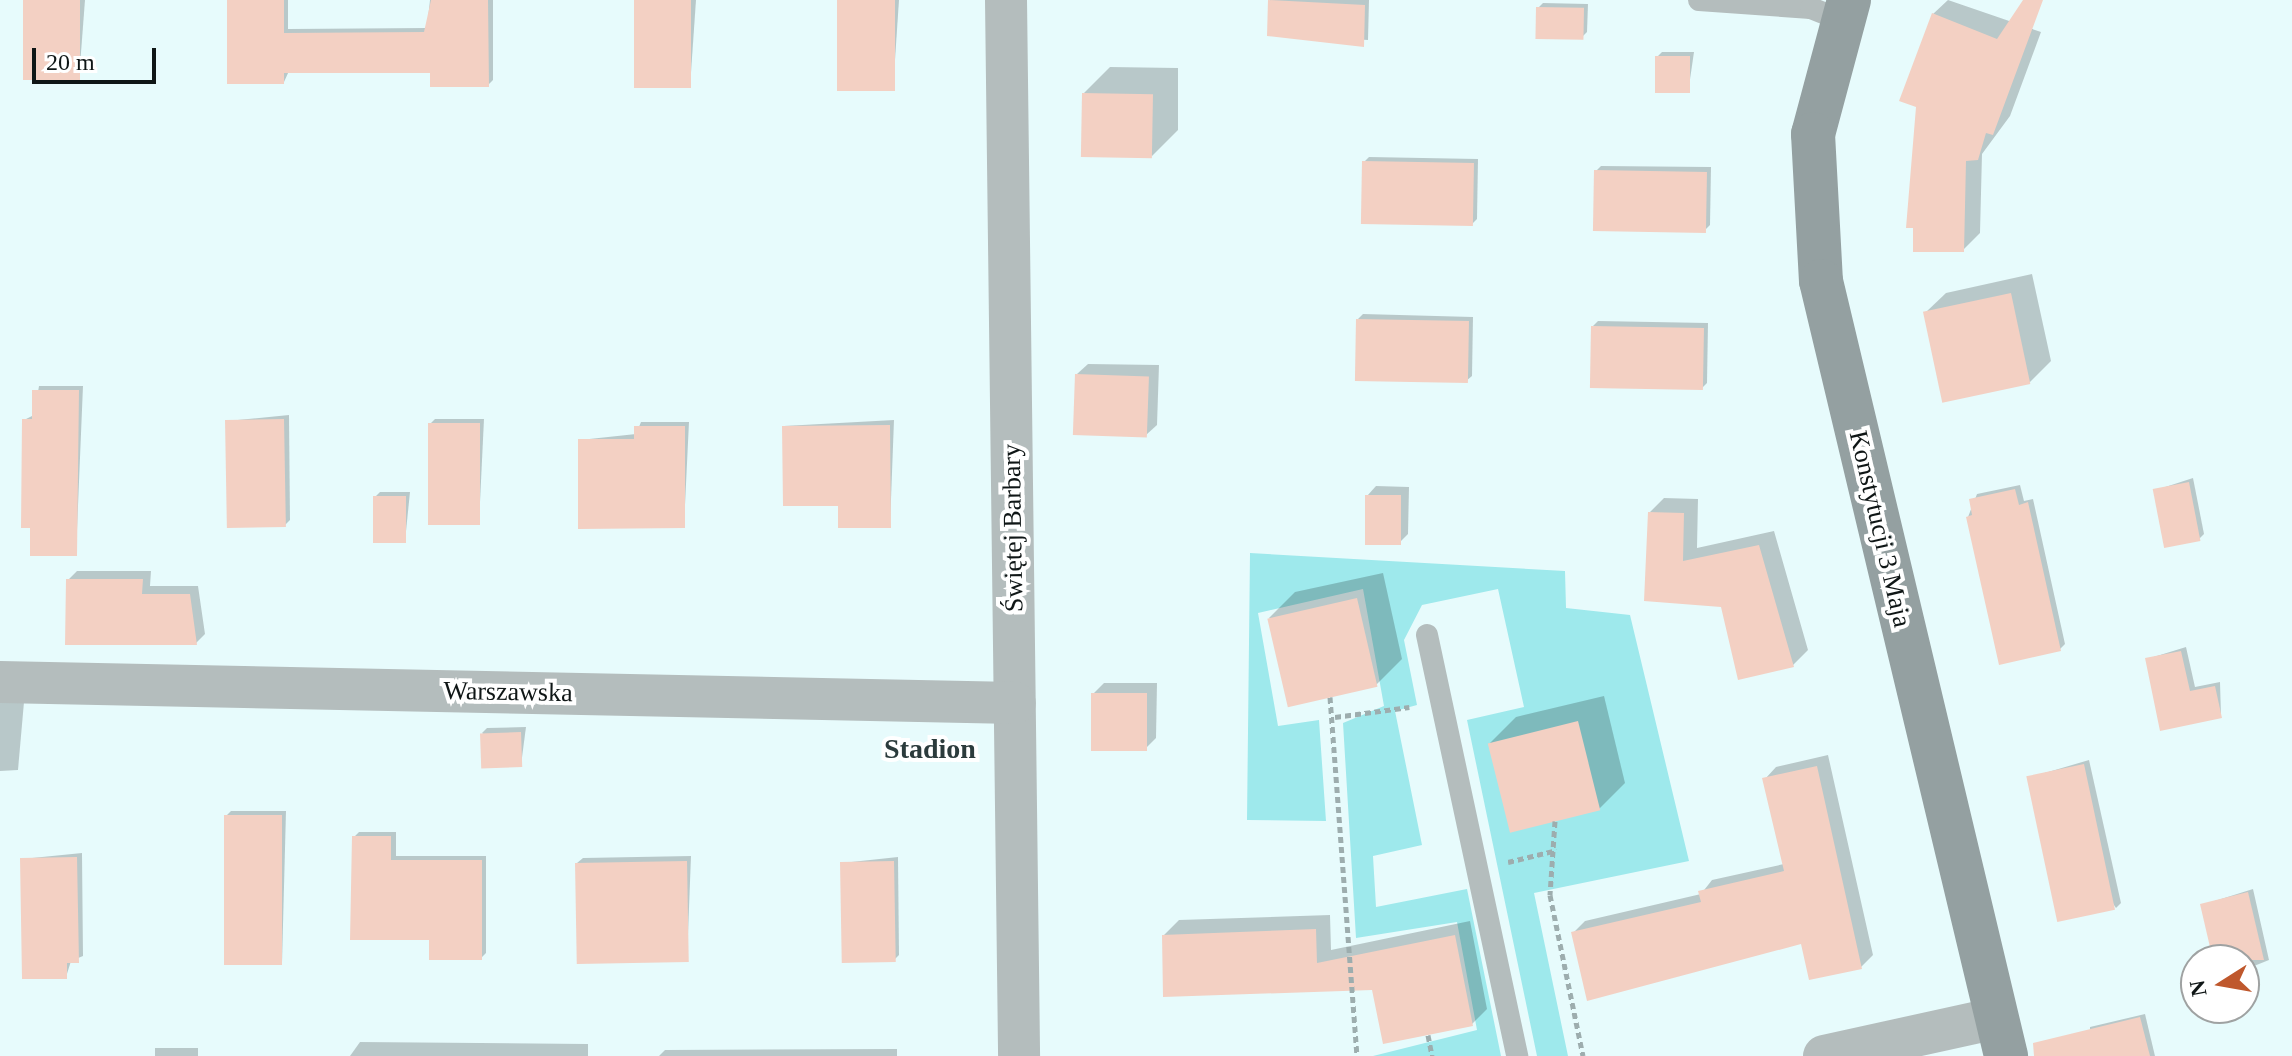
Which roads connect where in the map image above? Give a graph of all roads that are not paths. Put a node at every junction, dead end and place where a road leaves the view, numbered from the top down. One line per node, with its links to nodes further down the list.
1 (1006, 0): 6 (street, Świętej Barbary)
2 (1699, 0): 3 (lane)
3 (1845, 10): 7 (street, Konstytucji 3 Maja)
4 (1427, 635): 9 (lane)
5 (0, 682): 6 (street, Warszawska)
6 (1015, 703): 8 (street, Świętej Barbary)
7 (2002, 1037): 10 (street)
8 (1019, 1056)
9 (1517, 1056)
10 (1824, 1056)

